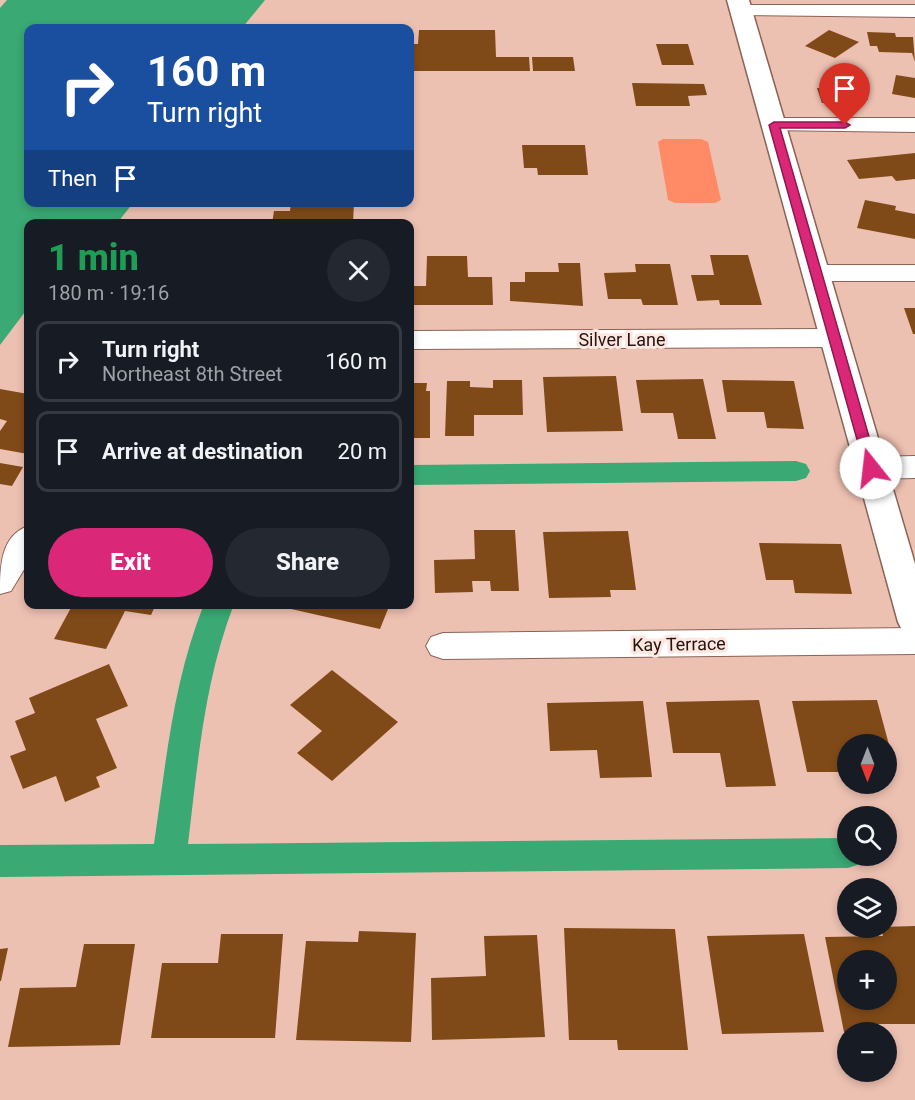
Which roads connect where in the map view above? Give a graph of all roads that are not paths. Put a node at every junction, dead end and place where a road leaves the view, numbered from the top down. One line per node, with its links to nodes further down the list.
1 (740, 6): 2 (street); 3 (street)
2 (915, 10)
3 (774, 125): 4 (street); 5 (street)
4 (915, 125)
5 (816, 273): 6 (street); 7 (street)
6 (915, 273)
7 (834, 338): 8 (street, Silver Lane); 10 (street)
8 (414, 340)
9 (915, 467): 10 (street)
10 (871, 468): 13 (street)
11 (24, 544): 12 (street)
12 (0, 582)
13 (915, 622)
14 (915, 641): 15 (street, Kay Terrace)
15 (443, 646)

